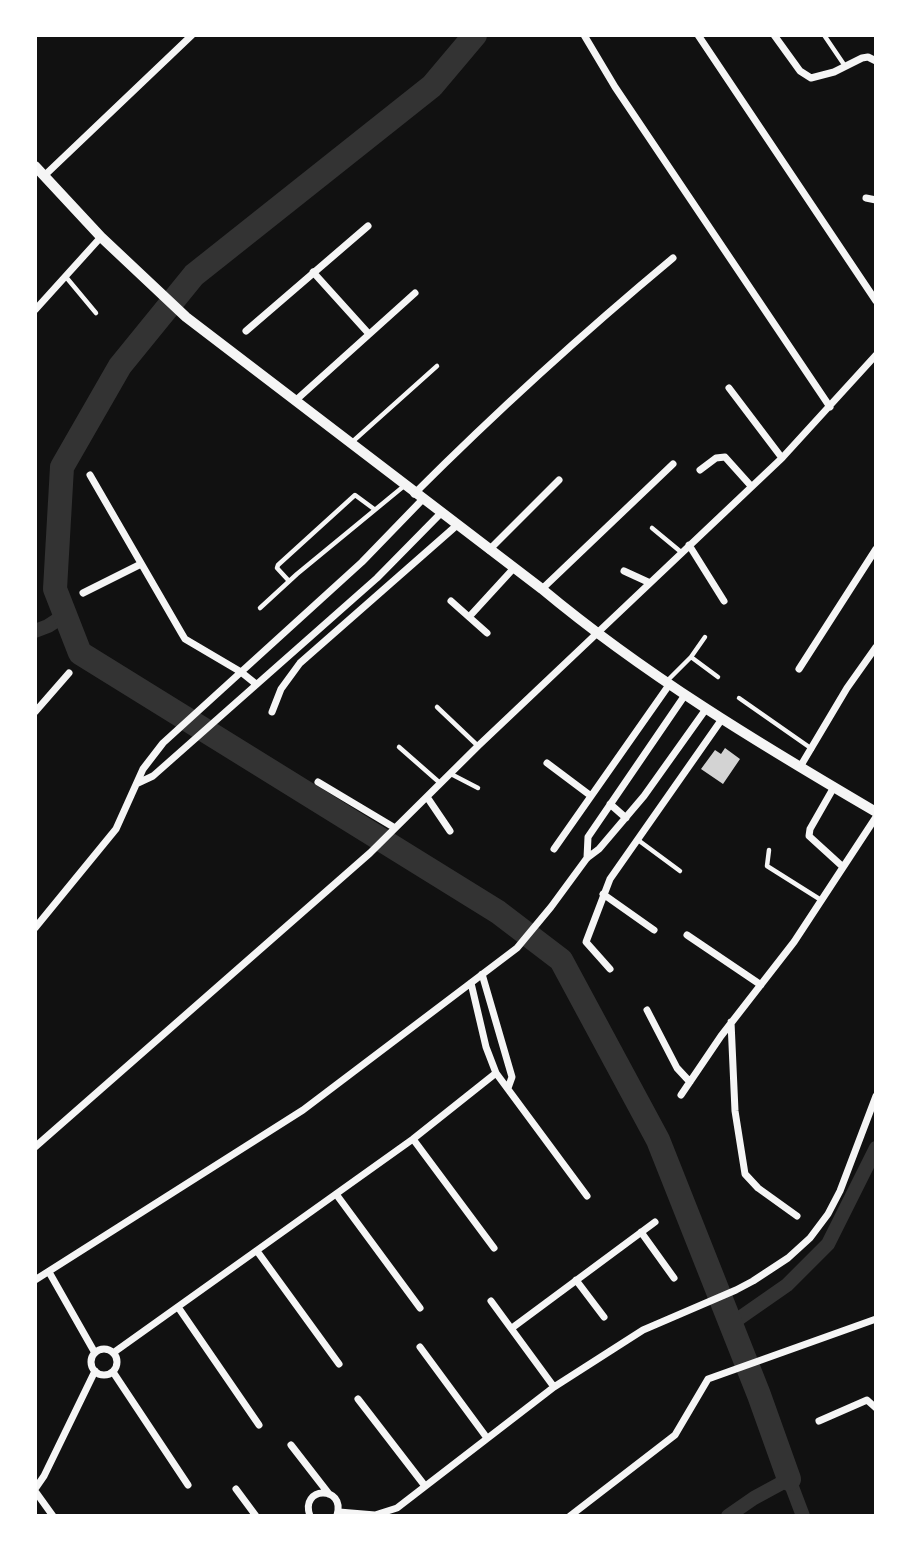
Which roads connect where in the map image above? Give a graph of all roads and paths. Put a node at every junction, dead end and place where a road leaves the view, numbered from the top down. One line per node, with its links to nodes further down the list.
1 (191, 35): 9 (street)
2 (584, 35): 27 (street)
3 (698, 35): 18 (street)
4 (774, 35): 7 (street)
5 (824, 35): 7 (lane)
6 (876, 61): 7 (street)
7 (845, 66)
8 (35, 166): 9 (street)
9 (44, 176): 13 (street)
10 (866, 198): 11 (street)
11 (876, 200)
12 (368, 226): 15 (street)
13 (101, 237): 16 (street); 26 (street)
14 (673, 258): 36 (street)
15 (313, 272): 21 (street); 22 (street)
16 (66, 277): 19 (street); 20 (lane)
17 (415, 293): 22 (street)
18 (876, 301)
19 (35, 310)
20 (96, 313)
21 (246, 331)
22 (369, 334): 26 (street)
23 (876, 355): 27 (street)
24 (436, 366): 28 (lane)
25 (729, 388): 29 (street)
26 (295, 401): 28 (street)
27 (830, 407): 29 (street)
28 (351, 444): 34 (street)
29 (782, 458): 35 (street)
30 (673, 464): 50 (street)
31 (700, 470): 35 (street)
32 (90, 475): 45 (street)
33 (559, 480): 43 (street)
34 (404, 485): 36 (street); 37 (lane)
35 (751, 486): 41 (street)
36 (418, 497): 38 (street); 62 (street)
37 (374, 509): 48 (lane); 48 (lane)
38 (441, 513): 39 (street); 65 (street)
39 (456, 526): 43 (street); 72 (street)
40 (652, 528): 44 (lane)
41 (689, 545): 44 (street); 53 (street)
42 (876, 549): 61 (street)
43 (488, 550): 46 (street)
44 (681, 552): 49 (street)
45 (141, 564): 51 (street); 62 (street)
46 (513, 569): 50 (street); 55 (street)
47 (624, 571): 49 (street)
48 (289, 581): 54 (lane)
49 (648, 582): 57 (street)
50 (542, 589): 57 (street)
51 (83, 593)
52 (451, 601): 55 (street)
53 (724, 601)
54 (260, 608)
55 (469, 617): 56 (street)
56 (487, 633)
57 (596, 634): 66 (street); 74 (street)
58 (705, 637): 60 (lane)
59 (876, 646): 76 (street)
60 (691, 657): 64 (lane); 66 (lane)
61 (799, 669)
62 (241, 672): 65 (street); 81 (street)
63 (69, 673): 71 (street)
64 (718, 677)
65 (256, 684): 81 (street)
66 (667, 684): 67 (street); 85 (street)
67 (685, 695): 70 (street); 87 (street)
68 (739, 698): 76 (lane)
69 (437, 707): 74 (lane)
70 (706, 709): 73 (street); 89 (street)
71 (35, 712)
72 (272, 712)
73 (722, 719): 78 (street); 92 (street)
74 (478, 746): 79 (street)
75 (399, 747): 82 (lane)
76 (812, 749): 78 (street)
77 (547, 763): 85 (street)
78 (800, 767): 84 (street)
79 (450, 774): 82 (street); 83 (lane)
80 (318, 782): 90 (street)
81 (138, 783): 100 (street)
82 (440, 783): 86 (street)
83 (478, 788)
84 (834, 788): 88 (street); 96 (street)
85 (591, 796): 93 (street)
86 (427, 797): 90 (street); 91 (street)
87 (610, 804): 89 (street); 95 (street)
88 (876, 814): 96 (street)
89 (626, 818): 95 (street)
90 (394, 830): 115 (street)
91 (450, 831)
92 (638, 840): 97 (lane); 98 (street)
93 (554, 849)
94 (769, 850): 99 (lane)
95 (587, 858): 104 (street)
96 (843, 867): 99 (street)
97 (680, 871)
98 (603, 894): 101 (street); 103 (street)
99 (821, 900): 106 (street)
100 (35, 928)
101 (654, 930)
102 (687, 935): 106 (street)
103 (610, 969)
104 (482, 974): 105 (street); 111 (street)
105 (471, 983): 109 (street); 123 (street)
106 (761, 985): 108 (street)
107 (647, 1010): 110 (street)
108 (731, 1023): 110 (street); 118 (street)
109 (496, 1073): 111 (street); 114 (street)
110 (690, 1082): 112 (street)
111 (508, 1088): 117 (street)
112 (681, 1095)
113 (876, 1096): 139 (street)
114 (413, 1139): 116 (street); 121 (street)
115 (35, 1147)
116 (336, 1194): 122 (street); 129 (street)
117 (587, 1196)
118 (797, 1216)
119 (655, 1222): 120 (street)
120 (640, 1232): 124 (street); 126 (street)
121 (494, 1248)
122 (257, 1251): 128 (street); 136 (street)
123 (49, 1272): 125 (street); 134 (street)
124 (674, 1278)
125 (35, 1280)
126 (576, 1280): 130 (street); 132 (street)
127 (491, 1301): 132 (street)
128 (178, 1307): 135 (street); 143 (street)
129 (420, 1308)
130 (604, 1317)
131 (876, 1319): 155 (street)
132 (512, 1328): 139 (street)
133 (420, 1347): 144 (street)
134 (95, 1353): 135 (street); 137 (street)
135 (113, 1353): 138 (street)
136 (339, 1364)
137 (95, 1371): 138 (street); 149 (street)
138 (113, 1372): 146 (street)
139 (554, 1387): 144 (street)
140 (359, 1399): 147 (street)
141 (876, 1408): 142 (street)
142 (819, 1421)
143 (259, 1425)
144 (487, 1438): 147 (street)
145 (291, 1445): 150 (street)
146 (188, 1485)
147 (425, 1486): 151 (street)
148 (236, 1489): 153 (street)
149 (35, 1490): 152 (street)
150 (330, 1494): 151 (street); 154 (street)
151 (338, 1514)
152 (53, 1516)
153 (256, 1516)
154 (310, 1516)
155 (569, 1516)

